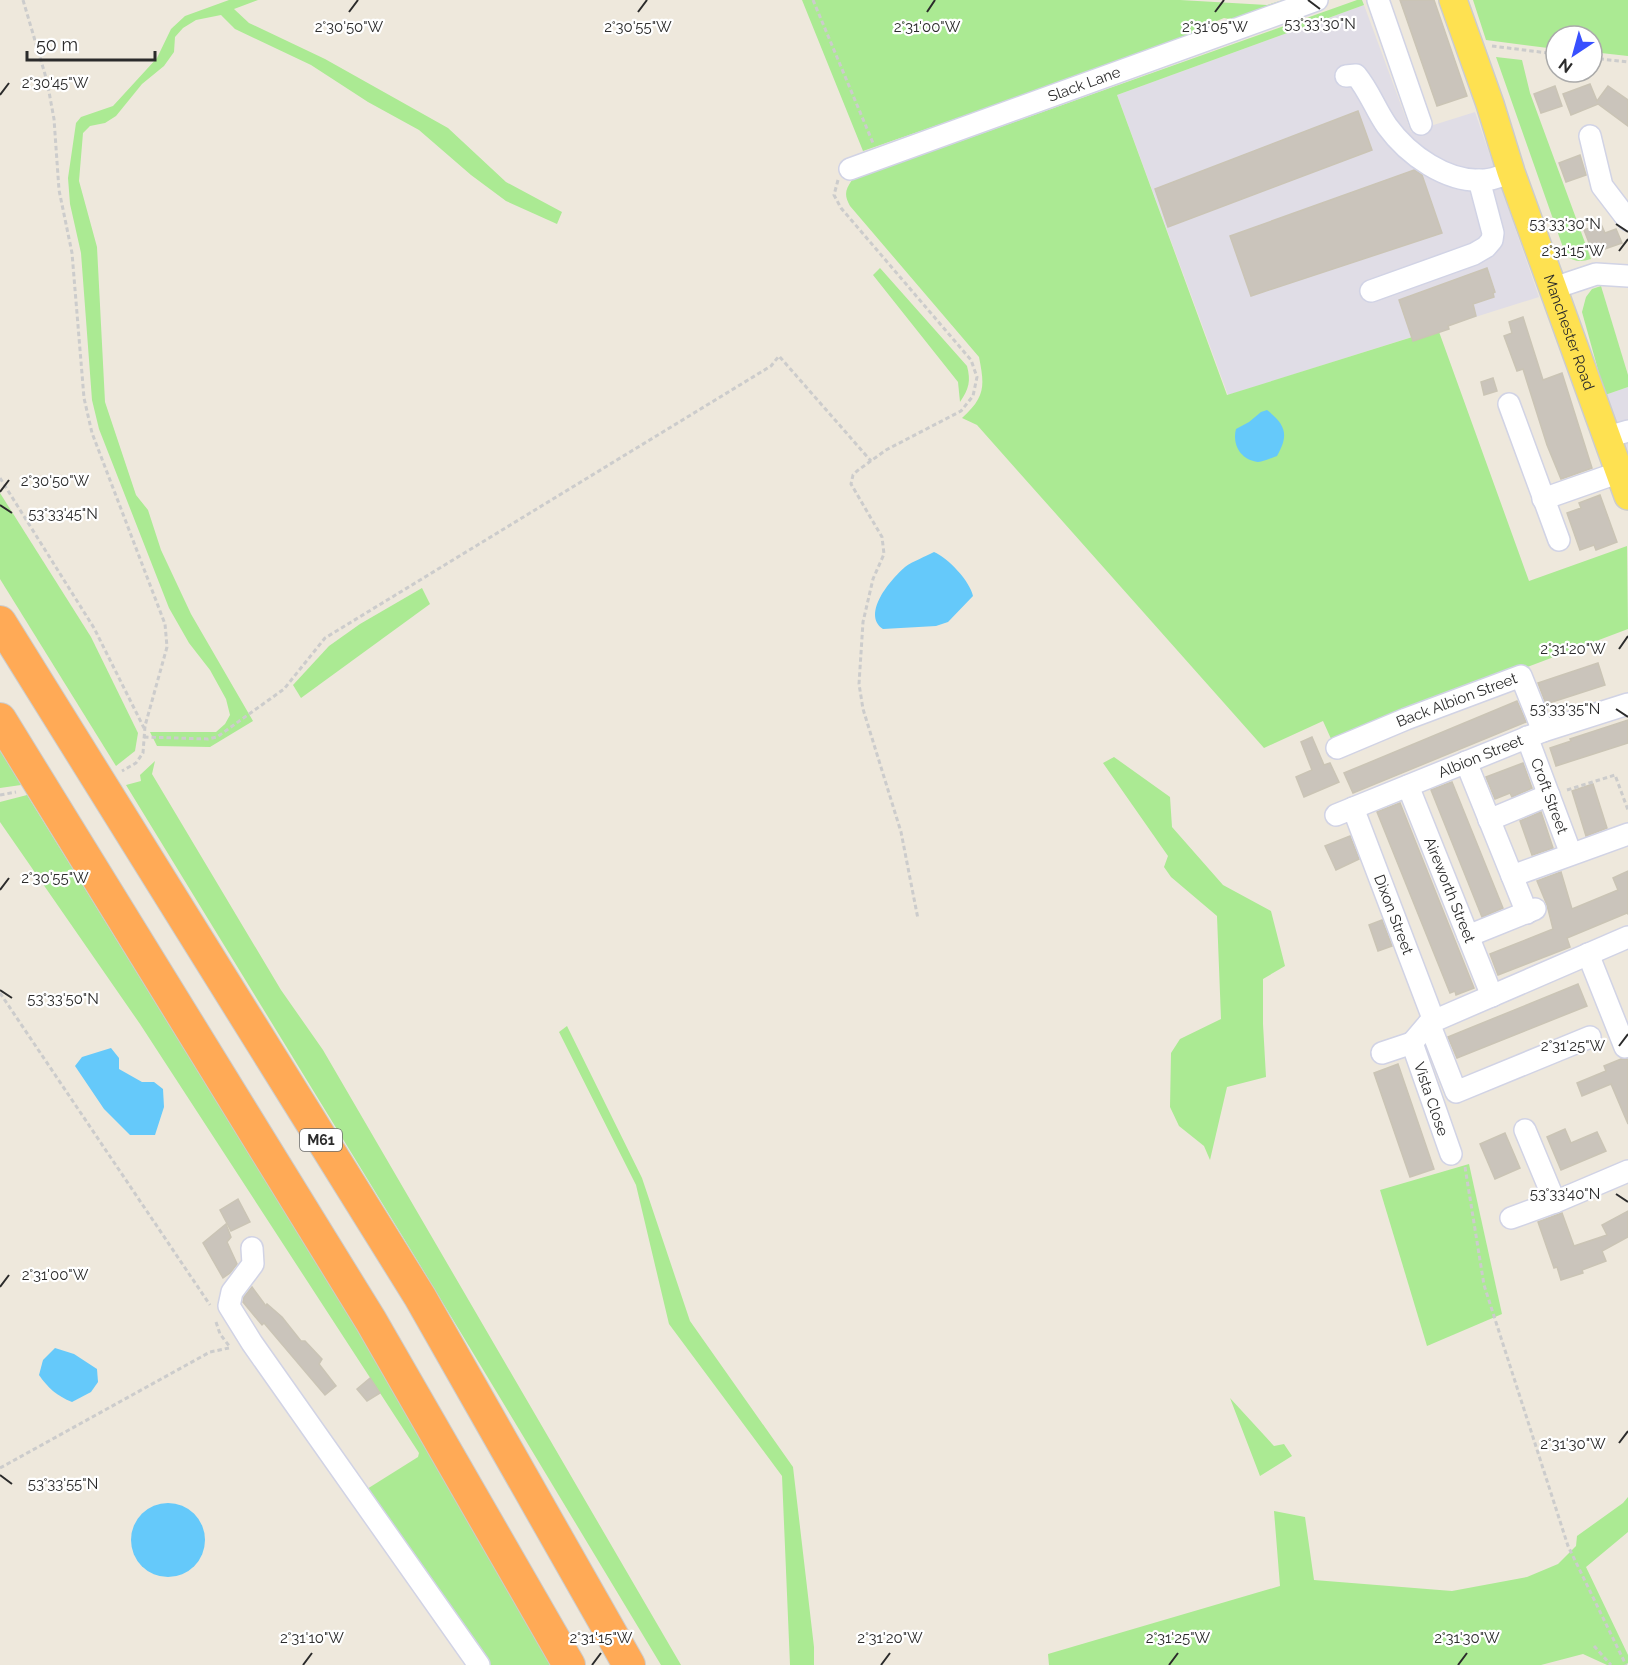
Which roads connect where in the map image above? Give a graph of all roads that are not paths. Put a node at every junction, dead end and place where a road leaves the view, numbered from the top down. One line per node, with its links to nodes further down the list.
1 (1317, 0): 7 (street, Slack Lane)
2 (1378, 0): 5 (street)
3 (1453, 0): 8 (main road, Manchester Road)
4 (1346, 76): 9 (street)
5 (1421, 124)
6 (1590, 136): 10 (street)
7 (850, 169)
8 (1511, 172): 9 (street); 12 (main road, Manchester Road)
9 (1479, 180): 13 (street)
10 (1628, 220)
11 (1628, 276): 12 (street)
12 (1554, 288): 15 (main road, Manchester Road)
13 (1371, 291)
14 (1509, 404): 17 (street)
15 (1618, 434): 16 (main road, Manchester Road)
16 (1624, 484): 17 (street)
17 (1543, 499): 18 (street)
18 (1559, 540)
19 (0, 622): 49 (highway, M61)
20 (1628, 704): 22 (street, Albion Street)
21 (0, 719): 48 (highway)
22 (1535, 734): 23 (street, Back Albion Street); 24 (street, Albion Street); 26 (street, Croft Street)
23 (1337, 748)
24 (1466, 762): 25 (street, Albion Street); 28 (street)
25 (1408, 786): 27 (street, Albion Street); 32 (street, Aireworth Street)
26 (1549, 795): 28 (street); 30 (street, Croft Street)
27 (1345, 812): 36 (street, Dixon Street)
28 (1489, 820): 31 (street)
29 (1628, 834): 30 (street)
30 (1572, 854): 31 (street)
31 (1512, 876): 32 (street)
32 (1468, 936): 35 (street, Aireworth Street)
33 (1628, 937): 34 (street)
34 (1588, 954): 35 (street); 39 (street)
35 (1492, 996): 36 (street)
36 (1432, 1022): 37 (street, Dixon Street); 38 (street, Vista Close)
37 (1590, 1037)
38 (1412, 1043): 40 (street, Vista Close); 42 (street, Vista Close)
39 (1628, 1046)
40 (1382, 1053)
41 (1525, 1130): 44 (street)
42 (1458, 1158)
43 (1625, 1172): 44 (street)
44 (1555, 1202): 45 (street)
45 (1511, 1218)
46 (252, 1248): 47 (street)
47 (479, 1665)
48 (569, 1665)
49 (629, 1665)

